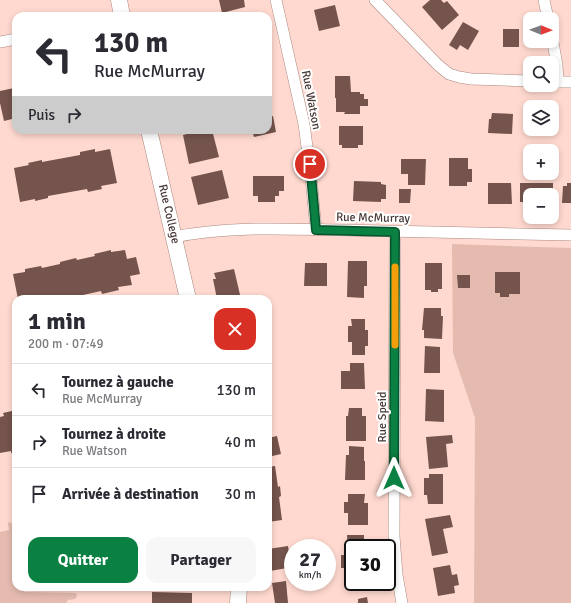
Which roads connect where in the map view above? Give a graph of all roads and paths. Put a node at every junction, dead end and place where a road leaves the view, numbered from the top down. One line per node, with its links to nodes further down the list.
1 (276, 0): 11 (street, Rue Watson)
2 (375, 0): 7 (street)
3 (544, 0): 4 (street)
4 (547, 12)
5 (12, 40): 6 (street)
6 (0, 42)
7 (523, 81)
8 (559, 82): 9 (street)
9 (571, 82)
10 (150, 134): 14 (street, Rue College)
11 (316, 230): 12 (street, Rue McMurray); 14 (street, Rue McMurray)
12 (395, 232): 13 (street, Rue McMurray); 18 (street, Rue Speid)
13 (571, 235)
14 (174, 238): 15 (street, Rue College)
15 (187, 295)
16 (239, 591): 17 (street)
17 (238, 603)
18 (402, 603)

